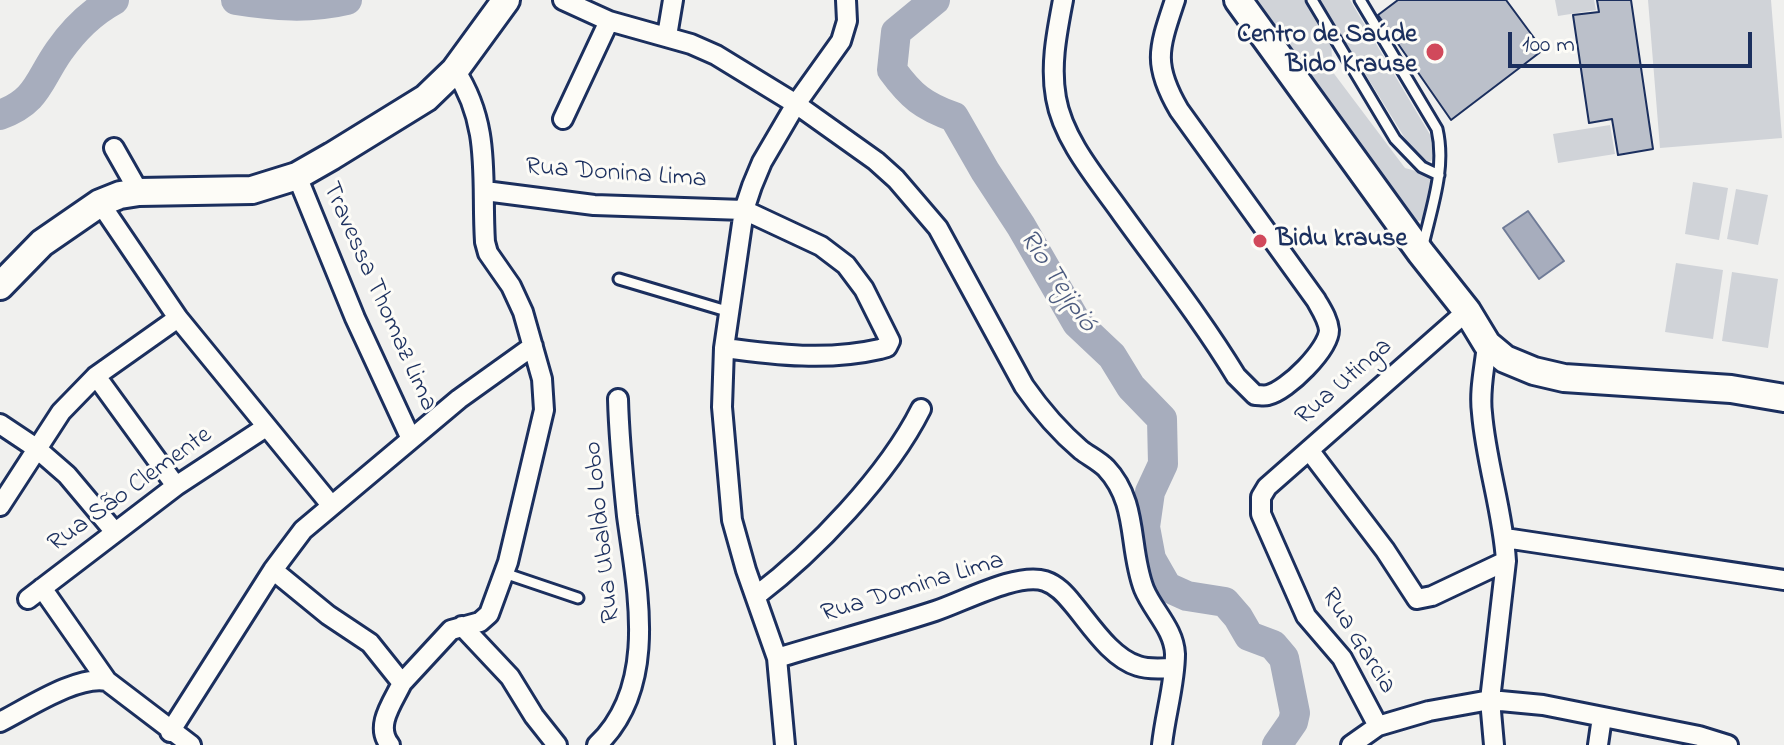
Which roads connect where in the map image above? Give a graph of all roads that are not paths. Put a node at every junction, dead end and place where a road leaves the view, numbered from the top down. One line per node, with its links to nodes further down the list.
1 (506, 0): 12 (main road)
2 (563, 0): 10 (street)
3 (673, 0): 11 (street)
4 (846, 0): 13 (street)
5 (1063, 0): 6 (street)
6 (1175, 0)
7 (1238, 0): 22 (main road)
8 (1312, 0): 16 (lane)
9 (1360, 0): 16 (lane)
10 (609, 21): 11 (street); 14 (street)
11 (667, 36): 13 (street)
12 (455, 70): 17 (main road); 18 (street)
13 (796, 104): 21 (street); 54 (street)
14 (563, 119)
15 (114, 148): 19 (street)
16 (1439, 175): 22 (lane)
17 (297, 176): 19 (main road); 37 (street, Travessa Thomaz Lima)
18 (485, 191): 21 (street, Rua Donina Lima); 29 (street)
19 (139, 192): 20 (main road)
20 (100, 203): 24 (main road); 27 (street)
21 (744, 210): 26 (street); 30 (street)
22 (1421, 253): 25 (main road)
23 (619, 279): 26 (lane)
24 (0, 286)
25 (1467, 311): 28 (main road); 39 (street, Rua Utinga)
26 (730, 312): 30 (street)
27 (178, 318): 31 (street); 36 (street)
28 (1487, 344): 32 (main road); 45 (street)
29 (533, 346): 37 (street); 48 (street)
30 (724, 348): 50 (street)
31 (96, 376): 38 (street); 40 (street)
32 (1784, 398)
33 (618, 399): 65 (street, Rua Ubaldo Lobo)
34 (921, 409): 50 (street)
35 (0, 424): 38 (street)
36 (266, 427): 40 (street, Rua São Clemente); 42 (street)
37 (411, 439): 42 (street)
38 (36, 448): 43 (street); 44 (street)
39 (1309, 450): 41 (street, Rua Utinga); 46 (street)
40 (176, 486): 44 (street, Rua São Clemente)
41 (1261, 497): 60 (street, Rua Garcia)
42 (331, 505): 47 (street)
43 (0, 506)
44 (114, 531): 55 (street, Rua São Clemente)
45 (1505, 538): 46 (street); 49 (street)
46 (1506, 561): 57 (street)
47 (273, 570): 56 (street); 61 (street)
48 (504, 573): 51 (lane); 52 (street)
49 (1784, 580)
50 (756, 596): 53 (street)
51 (578, 598)
52 (462, 626): 56 (street); 64 (street)
53 (777, 658): 54 (street, Rua Domina Lima); 66 (street)
54 (1174, 668): 67 (street)
55 (107, 681): 59 (street); 61 (street)
56 (402, 683): 63 (street)
57 (1490, 700): 58 (street); 60 (street); 69 (street)
58 (1602, 717): 70 (street); 71 (street)
59 (0, 722)
60 (1378, 726): 68 (street)
61 (170, 732): 62 (street)
62 (191, 745)
63 (390, 745)
64 (557, 745)
65 (597, 745)
66 (785, 745)
67 (1162, 745)
68 (1351, 745)
69 (1494, 745)
70 (1598, 745)
71 (1728, 745)

